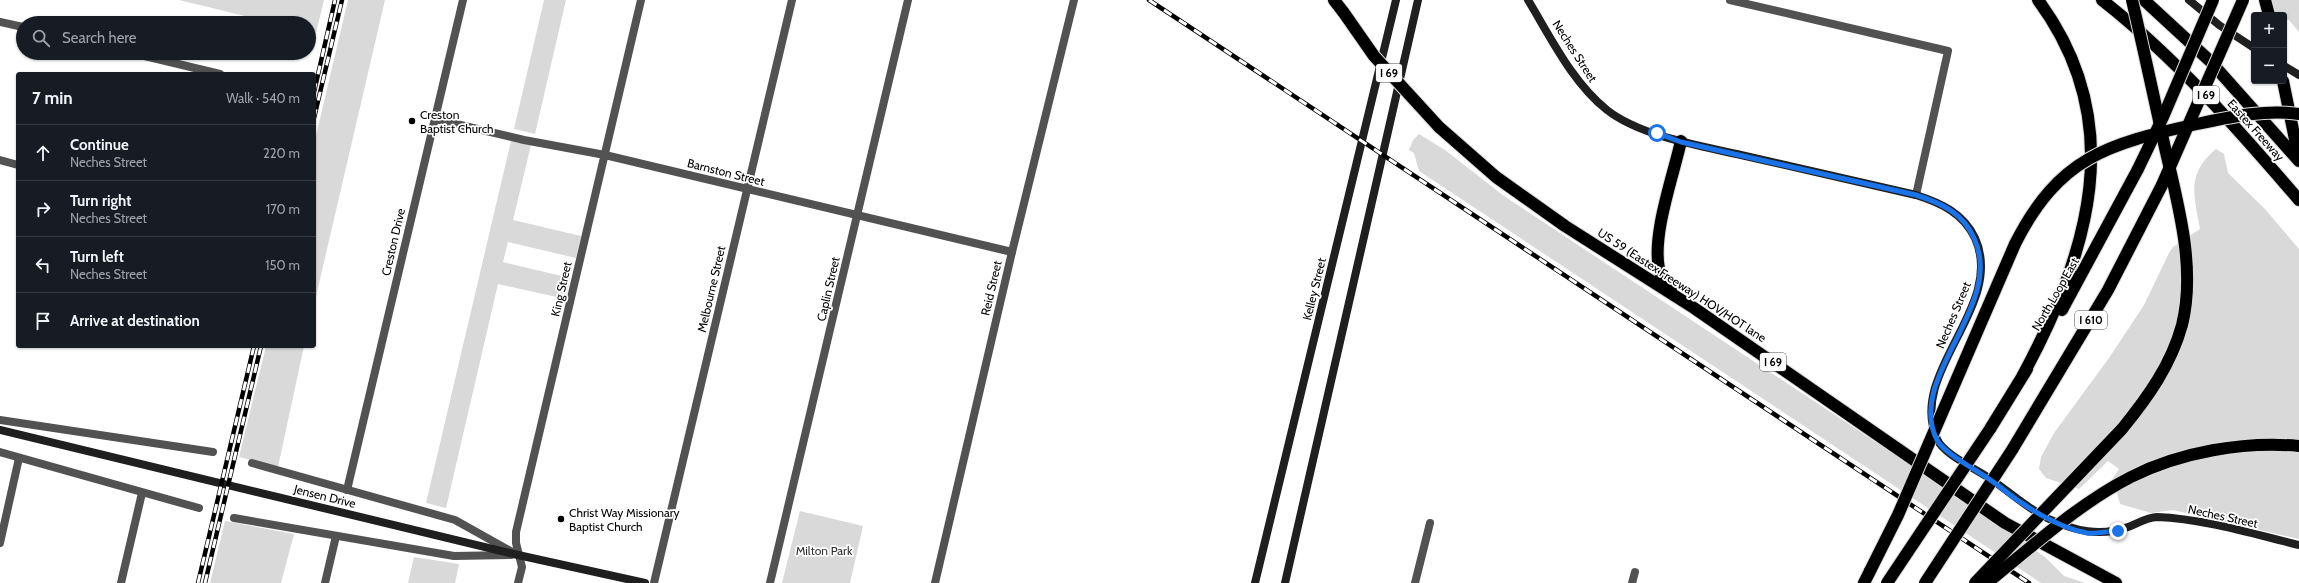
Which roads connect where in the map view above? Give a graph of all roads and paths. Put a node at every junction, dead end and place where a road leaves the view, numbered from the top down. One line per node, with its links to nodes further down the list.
1 (462, 0): 29 (street, Creston Drive)
2 (641, 0): 31 (street, King Street)
3 (792, 0): 35 (street, Melbourne Street)
4 (908, 0): 38 (street, Caplin Street)
5 (1074, 0): 39 (street, Reid Street)
6 (1334, 0): 40 (highway, US 59 (Eastex Freeway) HOV/HOT lane / I 69, bridge)
7 (1396, 0): 66 (main road, Kelley Street)
8 (1418, 0): 67 (main road)
9 (1528, 0): 30 (main road, Neches Street)
10 (1730, 0): 36 (street)
11 (2038, 0): 41 (highway)
12 (2102, 0): 37 (highway, Eastex Freeway / I 69)
13 (2132, 0): 73 (highway, bridge)
14 (2144, 0): 33 (highway, Eastex Freeway / I 69)
15 (2189, 0): 22 (main road)
16 (2213, 0): 41 (highway, North Loop East / I 610, bridge)
17 (2243, 0): 72 (highway, I 610, bridge)
18 (2265, 0): 19 (highway)
19 (2268, 12)
20 (0, 22): 21 (street)
21 (16, 25)
22 (2251, 46)
23 (161, 60): 25 (street)
24 (2287, 68): 26 (main road)
25 (212, 72)
26 (2299, 75)
27 (2283, 84): 33 (highway)
28 (2299, 114): 70 (highway, bridge)
29 (434, 119): 31 (street, Barnston Street); 49 (street, Creston Drive)
30 (1681, 142): 36 (main road, Neches Street); 40 (highway)
31 (605, 155): 35 (street, Barnston Street); 57 (street, King Street)
32 (0, 160): 34 (street)
33 (2299, 160)
34 (16, 164)
35 (747, 190): 38 (street, Barnston Street); 63 (street, Melbourne Street)
36 (1916, 195): 56 (main road, Neches Street)
37 (2299, 200)
38 (858, 216): 39 (street, Barnston Street); 64 (street, Caplin Street)
39 (1012, 252): 65 (street, Reid Street)
40 (1677, 297): 75 (highway, US 59 (Eastex Freeway) HOV/HOT lane / I 69)
41 (2023, 375): 71 (highway, North Loop East / I 610, bridge)
42 (0, 420): 46 (street)
43 (0, 430): 57 (main road, Jensen Drive)
44 (2299, 446): 74 (highway, bridge)
45 (0, 452): 47 (street)
46 (213, 452)
47 (19, 458): 50 (street); 55 (street)
48 (252, 463): 49 (street)
49 (347, 490): 57 (street)
50 (142, 493): 51 (street); 59 (street)
51 (199, 508)
52 (234, 518): 54 (street)
53 (1430, 523): 68 (street)
54 (336, 536): 57 (street); 60 (street)
55 (0, 543)
56 (2299, 545)
57 (518, 555): 61 (street, King Street); 62 (main road, Jensen Drive)
58 (1635, 572): 69 (street)
59 (121, 583)
60 (325, 583)
61 (518, 583)
62 (645, 583)
63 (654, 583)
64 (770, 583)
65 (935, 583)
66 (1255, 583)
67 (1285, 583)
68 (1415, 583)
69 (1632, 583)
70 (1864, 583)
71 (1887, 583)
72 (1925, 583)
73 (1975, 583)
74 (1987, 583)
75 (2116, 583)

